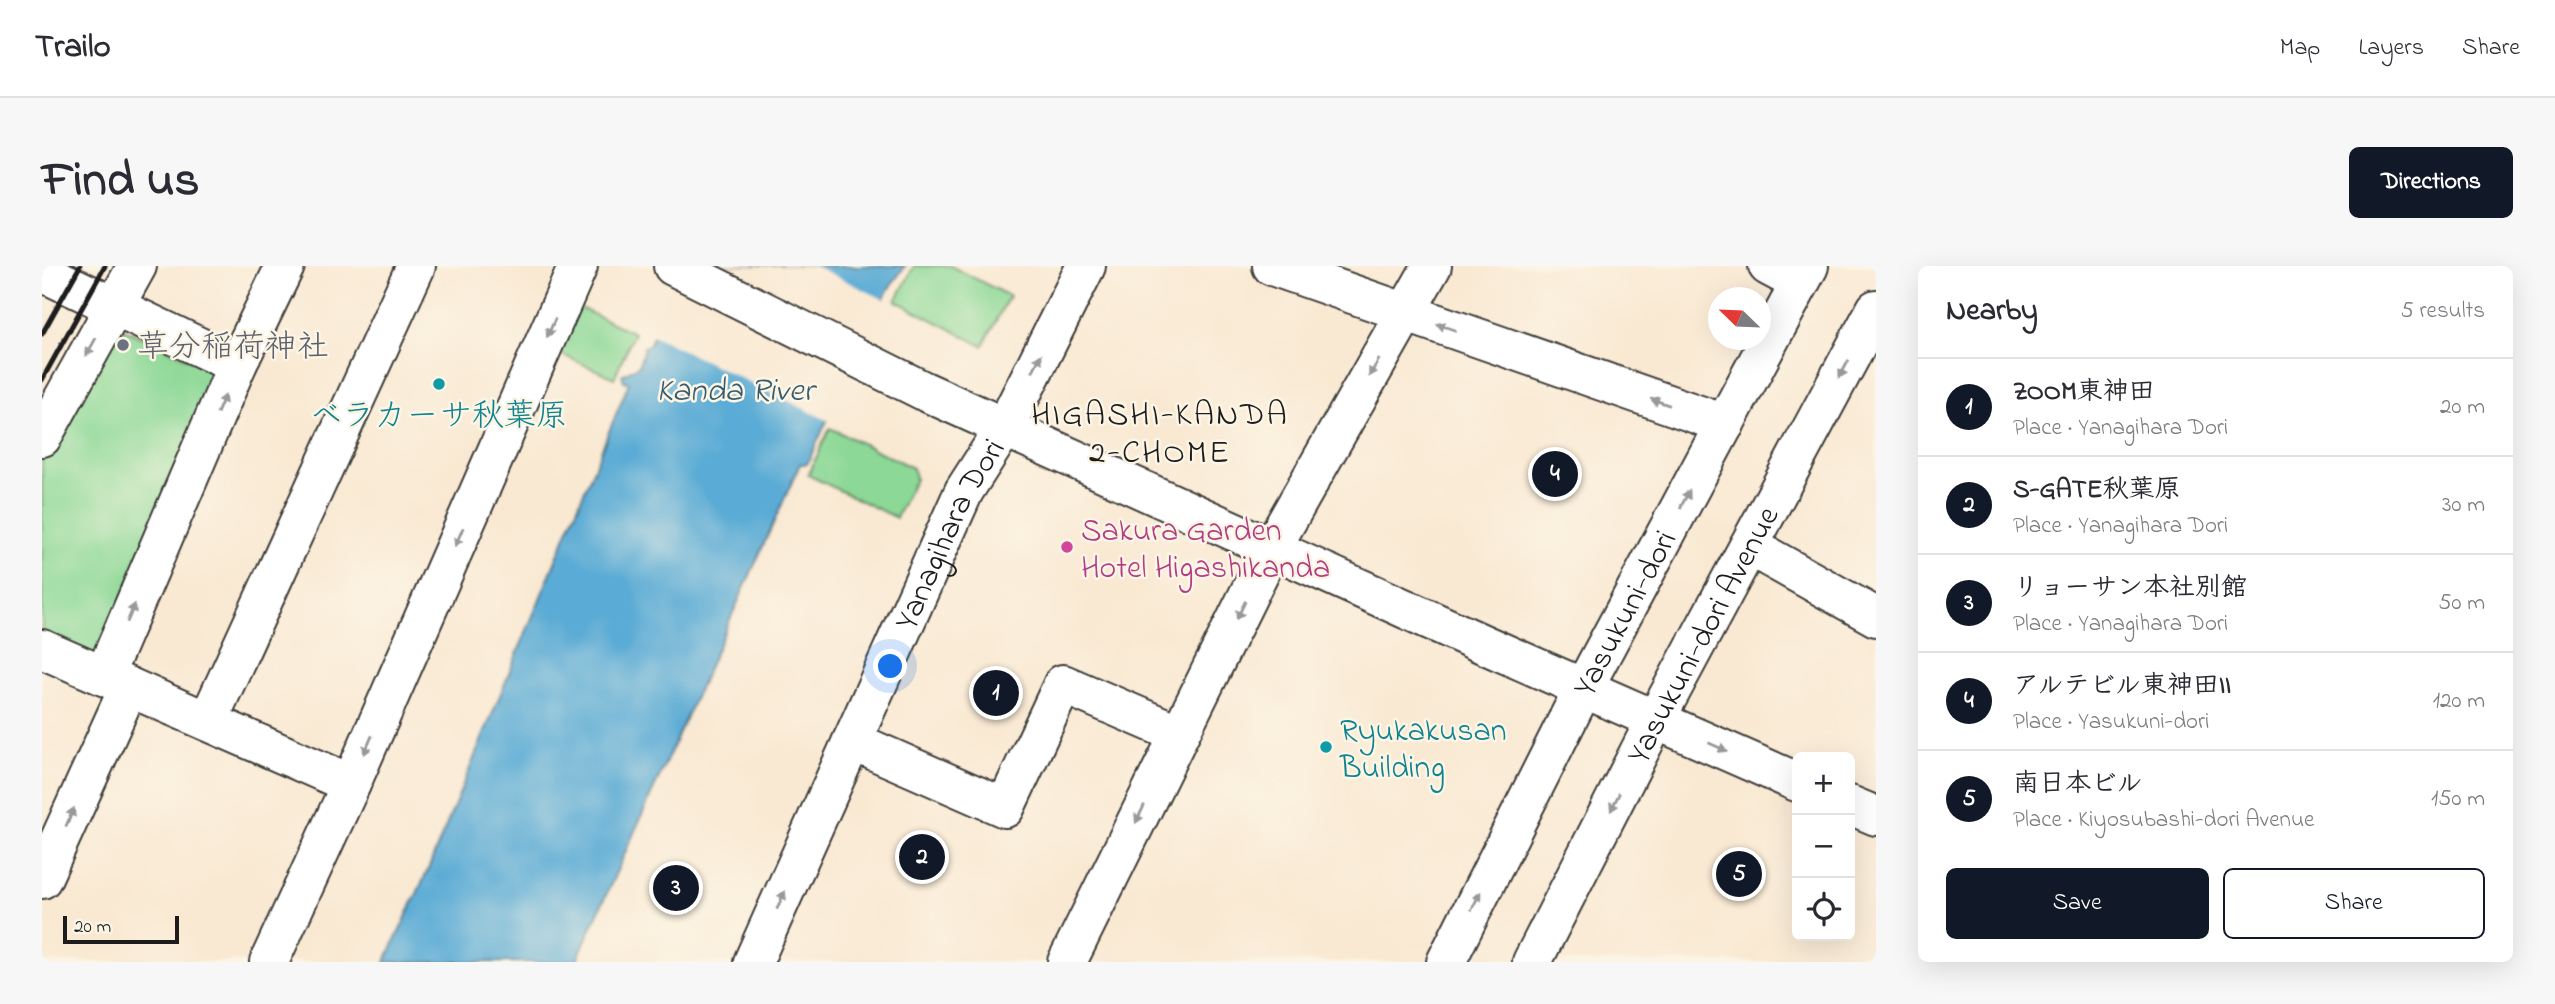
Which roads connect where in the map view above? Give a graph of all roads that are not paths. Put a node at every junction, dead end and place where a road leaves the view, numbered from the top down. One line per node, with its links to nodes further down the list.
1 (137, 266): 11 (street)
2 (285, 266): 14 (street)
3 (416, 266): 25 (street)
4 (578, 266): 29 (street, one-way to 29)
5 (673, 266): 16 (street)
6 (1086, 266): 16 (street, Yanagihara Dori, one-way to 6)
7 (1272, 266): 13 (street)
8 (1432, 266): 13 (street)
9 (43, 269): 11 (street)
10 (1792, 272): 15 (street, Yasukuni-dori)
11 (113, 306): 14 (street); 17 (street, one-way to 17)
12 (1876, 309): 18 (street, Yasukuni-dori Avenue, one-way to 18)
13 (1406, 313): 15 (street, one-way to 13); 19 (street, one-way to 19)
14 (237, 365): 22 (street, one-way to 14)
15 (1725, 424): 23 (street, Yasukuni-dori, one-way to 15)
16 (1005, 427): 19 (street); 27 (street, Yanagihara Dori)
17 (42, 437)
18 (1749, 546): 20 (street); 24 (street, Yasukuni-dori Avenue)
19 (1271, 549): 23 (street); 26 (street, one-way to 26)
20 (1876, 617)
21 (42, 649): 22 (street)
22 (116, 682): 25 (street); 32 (street, one-way to 22)
23 (1583, 689): 24 (street); 36 (street, Yasukuni-dori, one-way to 23)
24 (1656, 719): 28 (street, one-way to 28); 37 (street, Yasukuni-dori Avenue, one-way to 37)
25 (208, 722): 29 (street)
26 (1179, 734): 27 (street); 35 (street, one-way to 35)
27 (852, 741): 34 (street, Yanagihara Dori, one-way to 27)
28 (1792, 780)
29 (352, 784): 33 (street)
30 (1855, 807): 31 (street)
31 (1876, 816)
32 (42, 879)
33 (270, 962)
34 (753, 962)
35 (1067, 962)
36 (1446, 962)
37 (1532, 962)

